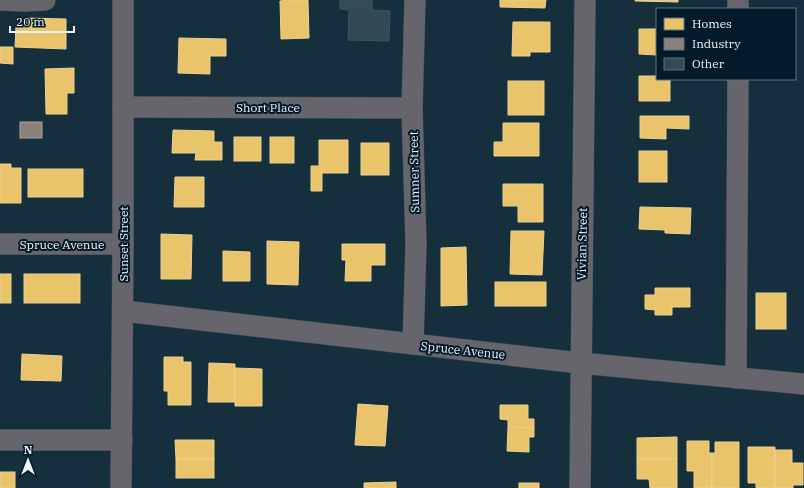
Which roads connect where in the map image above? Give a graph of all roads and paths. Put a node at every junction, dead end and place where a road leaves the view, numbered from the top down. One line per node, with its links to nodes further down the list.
1 (0, 0): 2 (street)
2 (44, 0)
3 (123, 0): 7 (street, Sunset Street)
4 (415, 0): 8 (street, Sumner Street)
5 (585, 0): 13 (street, Vivian Street)
6 (738, 80): 14 (street)
7 (123, 107): 8 (street, Short Place); 10 (street, Sunset Street)
8 (412, 108): 12 (street, Sumner Street)
9 (0, 244): 10 (street, Spruce Avenue)
10 (123, 244): 11 (street, Sunset Street)
11 (123, 311): 12 (street, Spruce Avenue); 17 (street, Sunset Street)
12 (413, 344): 13 (street, Spruce Avenue)
13 (580, 363): 14 (street, Spruce Avenue); 19 (street, Vivian Street)
14 (736, 378): 15 (street, Spruce Avenue)
15 (804, 384)
16 (0, 440): 17 (street)
17 (122, 440): 18 (street, Sunset Street)
18 (121, 488)
19 (580, 488)

